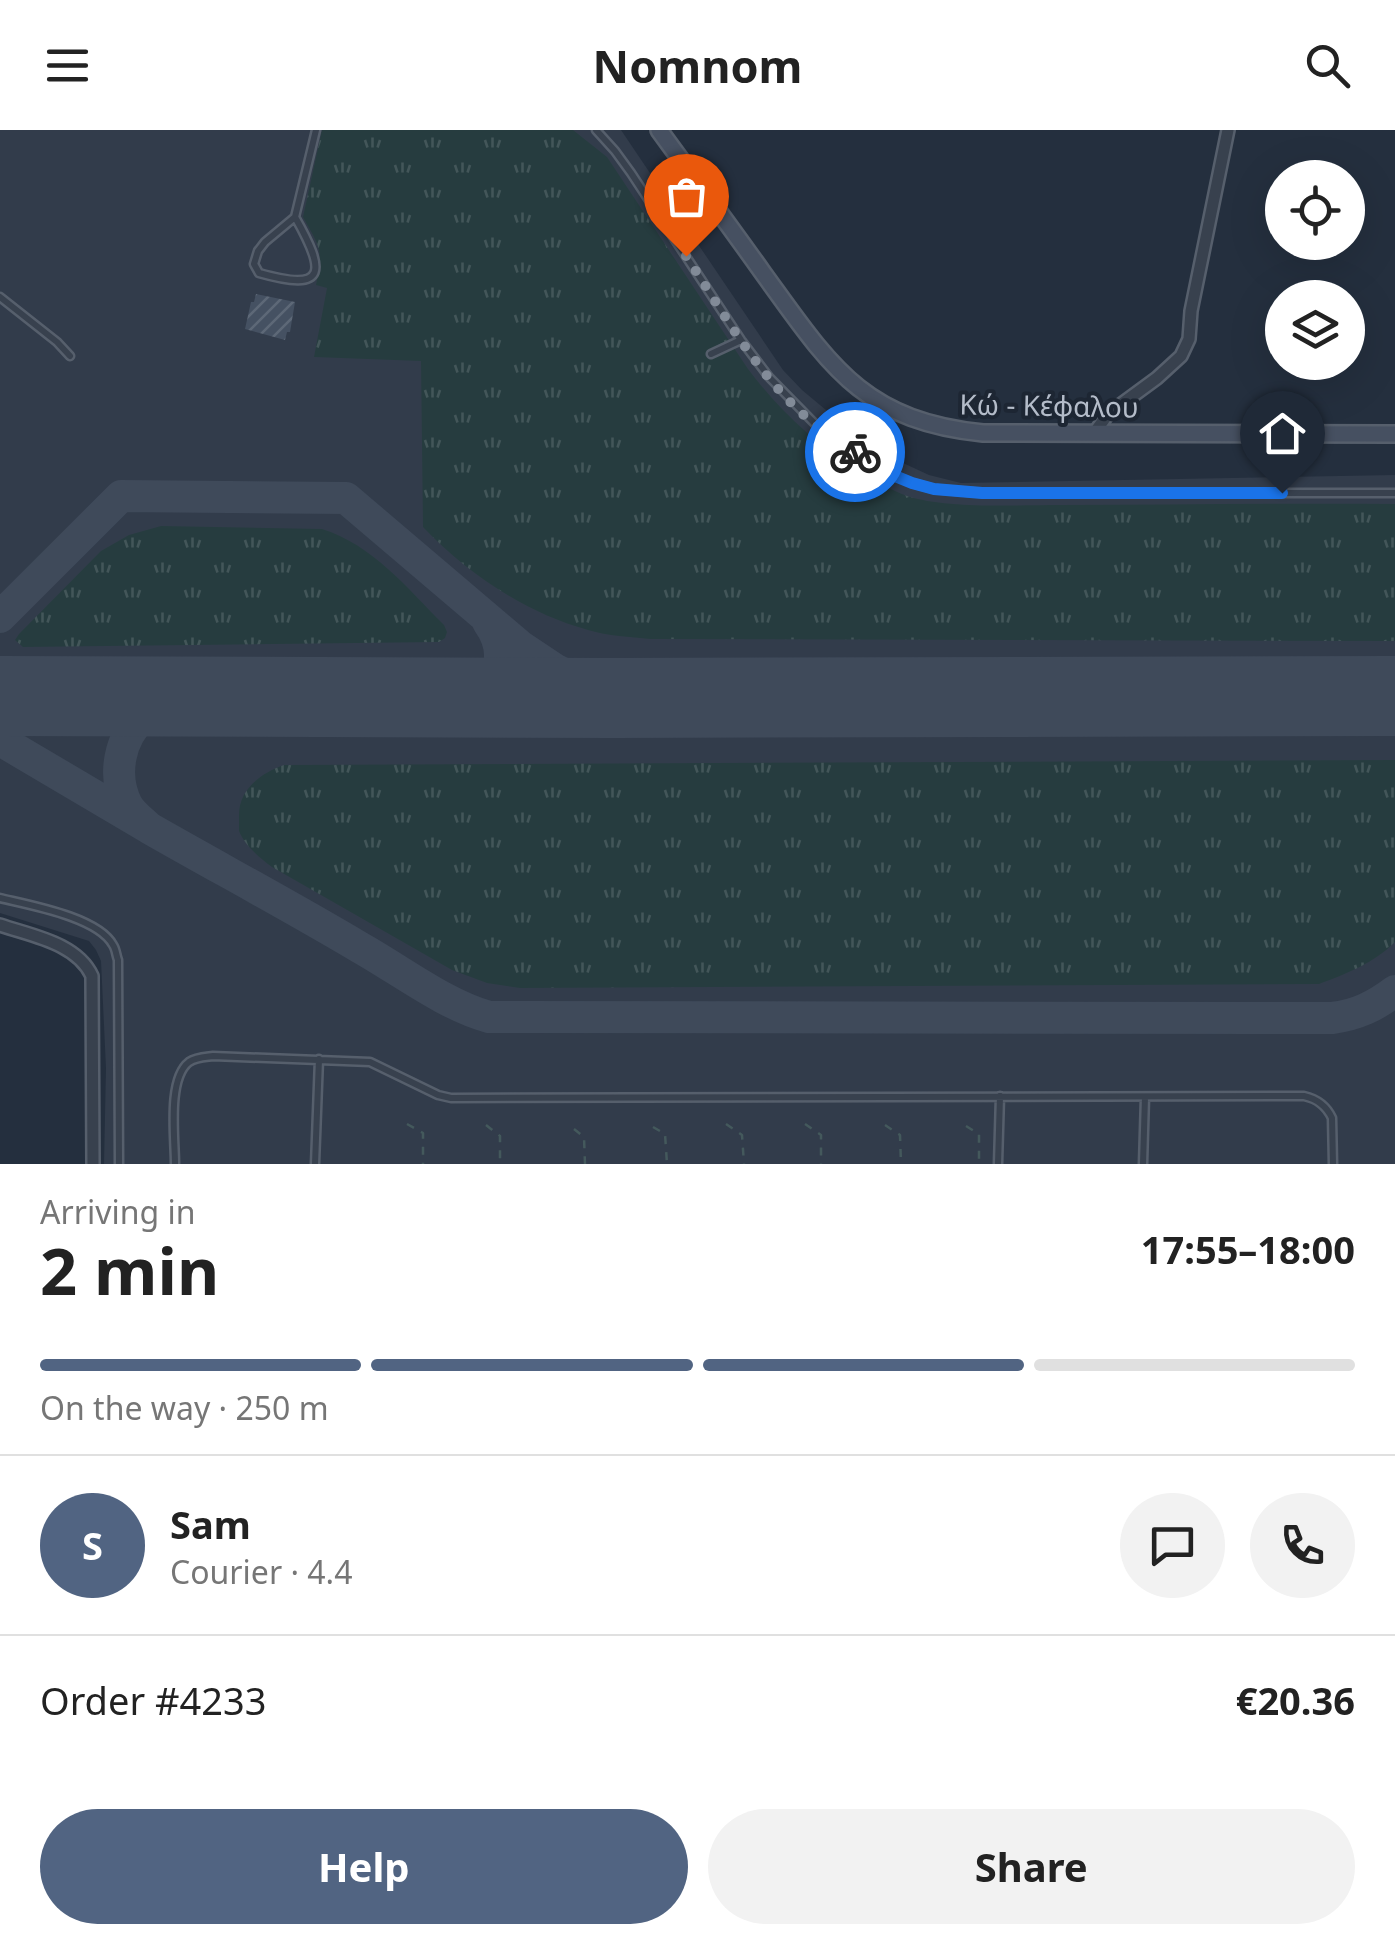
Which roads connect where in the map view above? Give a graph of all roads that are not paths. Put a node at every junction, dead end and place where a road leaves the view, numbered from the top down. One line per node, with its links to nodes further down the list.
1 (316, 130): 5 (lane)
2 (596, 130): 7 (lane)
3 (659, 130): 10 (main road, Κώ - Κέφαλου)
4 (1228, 130): 10 (street)
5 (295, 217): 5 (lane)
6 (0, 297): 9 (lane)
7 (742, 340): 8 (lane); 12 (lane)
8 (711, 354)
9 (70, 356)
10 (1095, 432): 11 (main road, Κώ - Κέφαλου)
11 (1395, 434)
12 (1395, 492)
13 (0, 898): 19 (lane)
14 (0, 925): 18 (street)
15 (319, 1059): 16 (lane); 20 (lane); 21 (lane)
16 (1000, 1096): 17 (lane); 22 (lane)
17 (1145, 1096): 23 (lane); 24 (lane)
18 (93, 1164)
19 (119, 1164)
20 (175, 1164)
21 (315, 1164)
22 (998, 1164)
23 (1143, 1164)
24 (1333, 1164)

